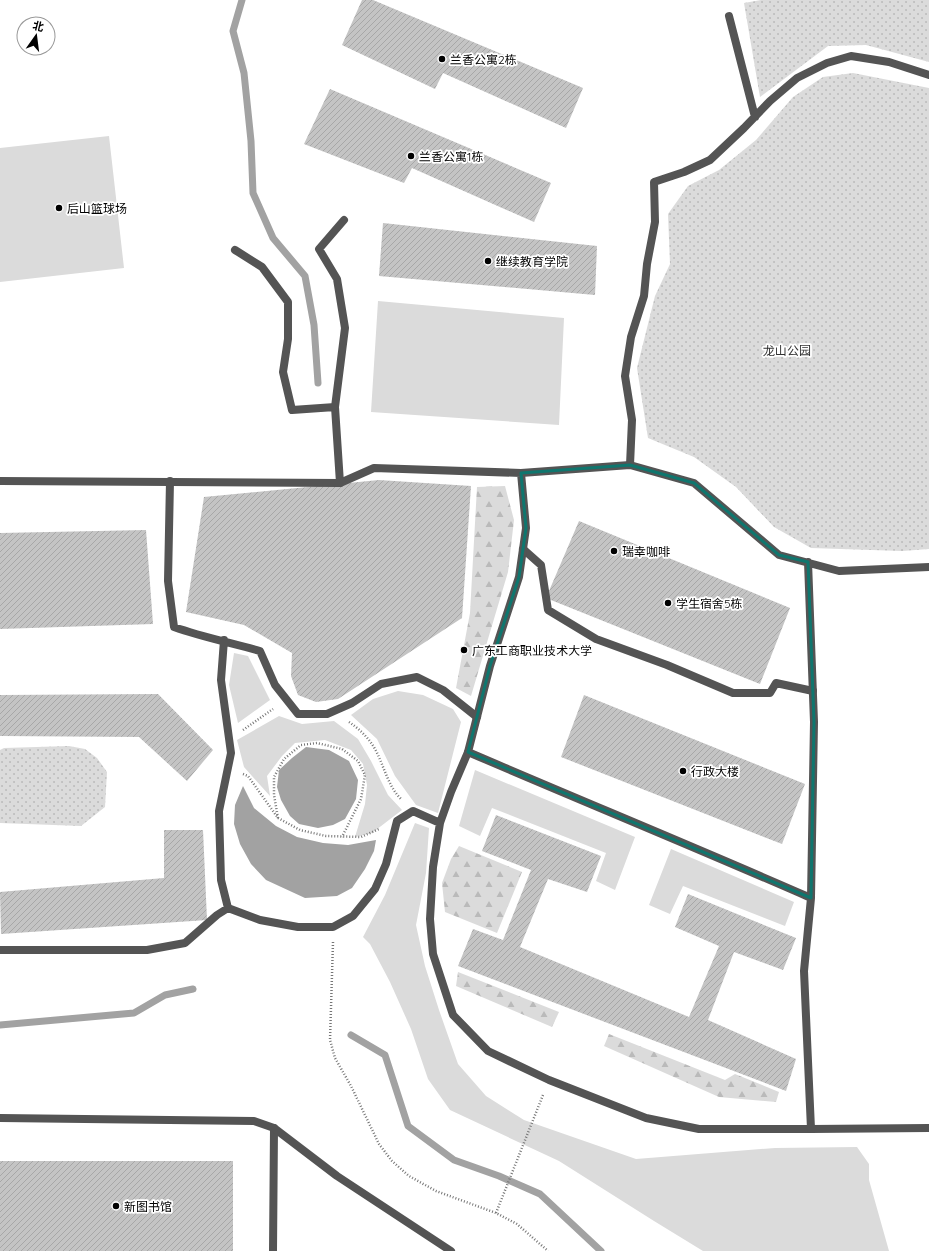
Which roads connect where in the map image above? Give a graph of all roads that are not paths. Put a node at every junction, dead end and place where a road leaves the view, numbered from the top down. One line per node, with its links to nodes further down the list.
1 (729, 16): 3 (street)
2 (929, 75): 3 (street)
3 (755, 117): 7 (street)
4 (344, 220): 6 (street)
5 (235, 250): 6 (street)
6 (335, 407): 11 (street)
7 (630, 465): 8 (street); 13 (street)
8 (521, 473): 11 (street); 12 (street)
9 (0, 481): 10 (street)
10 (170, 481): 11 (street); 15 (street)
11 (340, 483)
12 (523, 549): 16 (street); 17 (street)
13 (808, 562): 14 (street); 16 (street)
14 (929, 567)
15 (224, 640): 17 (street); 21 (street)
16 (813, 691): 20 (street)
17 (477, 717): 18 (street)
18 (468, 752): 19 (street); 20 (street)
19 (440, 823): 21 (street); 26 (street)
20 (811, 898): 26 (street)
21 (228, 908): 22 (street)
22 (0, 950)
23 (0, 1118): 24 (street)
24 (274, 1128): 27 (street); 28 (street)
25 (929, 1128): 26 (street)
26 (811, 1130)
27 (273, 1251)
28 (451, 1251)

